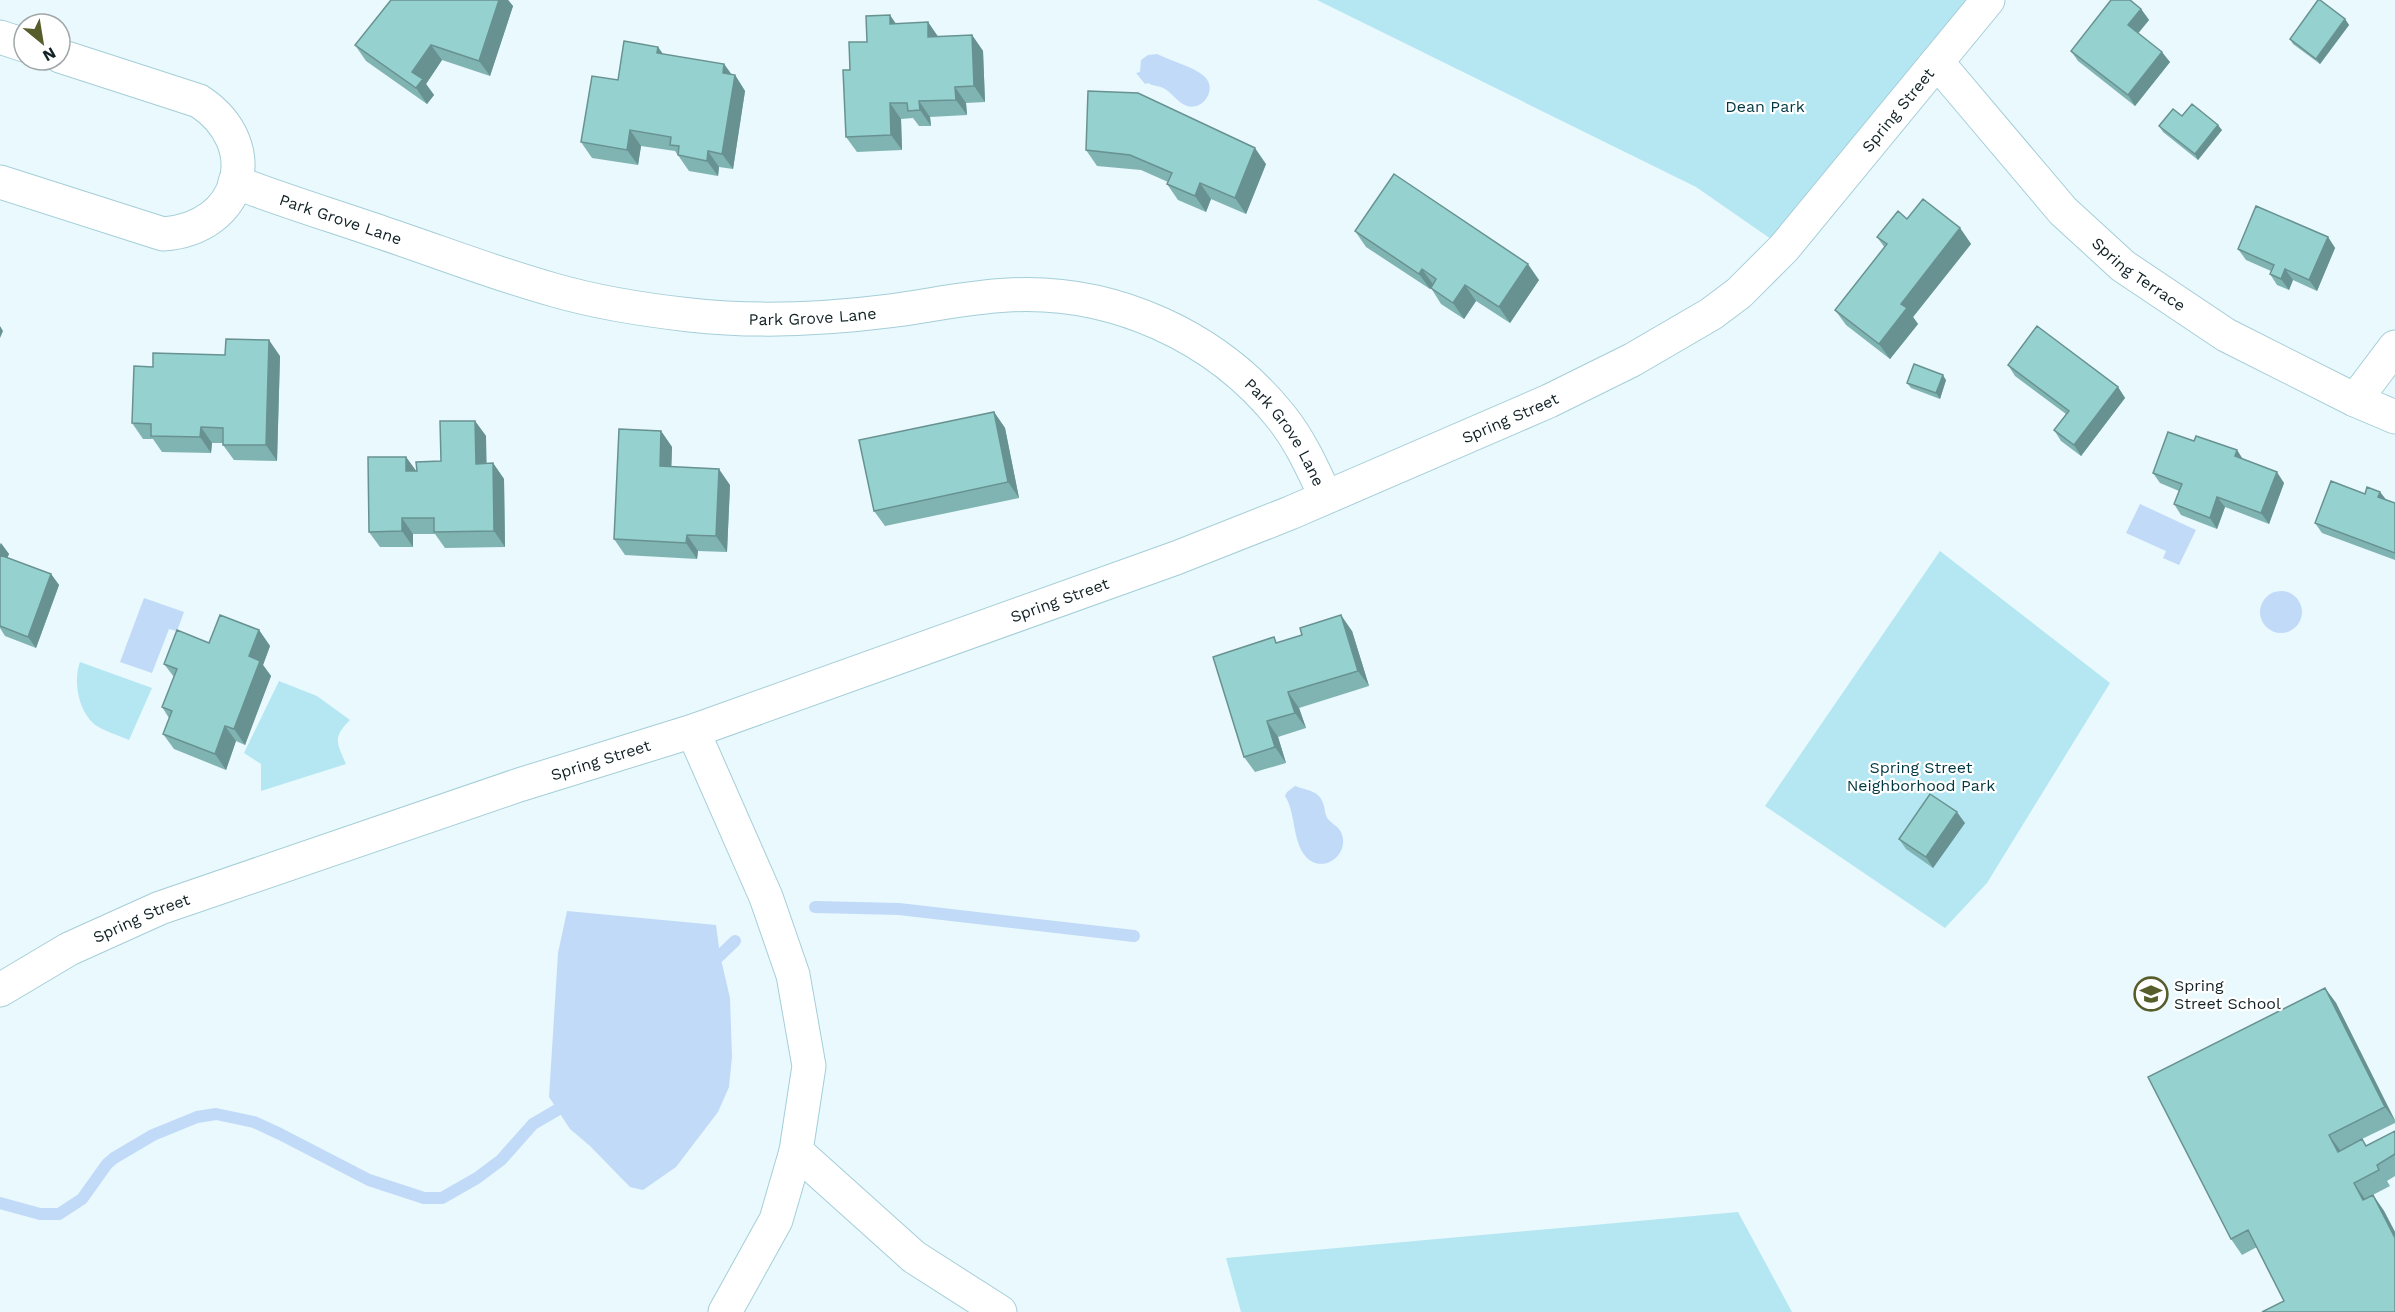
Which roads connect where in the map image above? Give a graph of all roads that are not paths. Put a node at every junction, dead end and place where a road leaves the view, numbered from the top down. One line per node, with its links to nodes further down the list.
1 (1988, 0): 3 (street, Spring Street)
2 (72, 60): 5 (street)
3 (1937, 62): 7 (street, Spring Terrace); 9 (street, Spring Street)
4 (0, 182): 5 (street)
5 (235, 182): 9 (street, Park Grove Lane)
6 (2395, 347): 7 (street)
7 (2355, 400): 8 (street, Spring Terrace)
8 (2395, 417)
9 (1326, 497): 10 (street, Spring Street)
10 (693, 731): 11 (street, Spring Street); 12 (street)
11 (0, 990)
12 (795, 1151): 13 (street); 14 (street)
13 (725, 1312)
14 (1000, 1312)

